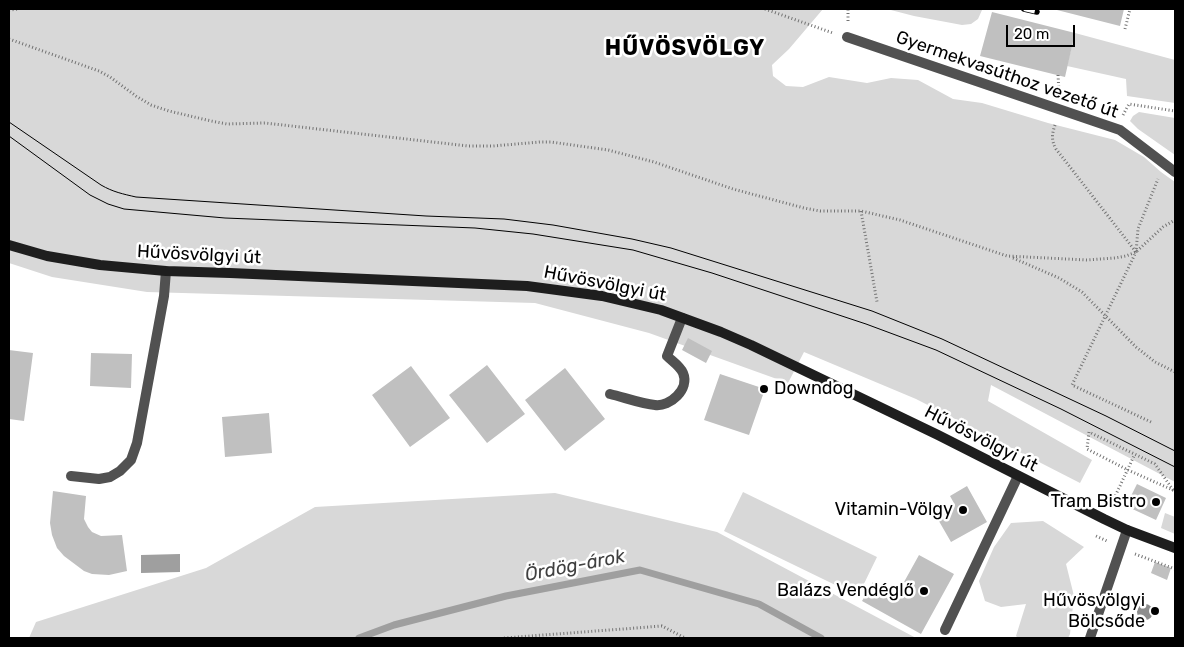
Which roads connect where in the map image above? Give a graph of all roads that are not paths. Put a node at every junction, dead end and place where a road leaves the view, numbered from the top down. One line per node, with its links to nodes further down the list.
1 (847, 38): 2 (street, Gyermekvasúthoz vezető út)
2 (1175, 172)
3 (9, 245): 4 (main road, Hűvösvölgyi út)
4 (166, 271): 5 (main road, Hűvösvölgyi út); 7 (street)
5 (682, 318): 6 (street); 8 (main road, Hűvösvölgyi út)
6 (610, 394)
7 (71, 476)
8 (1018, 476): 9 (main road, Hűvösvölgyi út); 11 (street)
9 (1127, 530): 10 (main road, Hűvösvölgyi út); 12 (street)
10 (1175, 548)
11 (945, 630)
12 (1090, 638)

